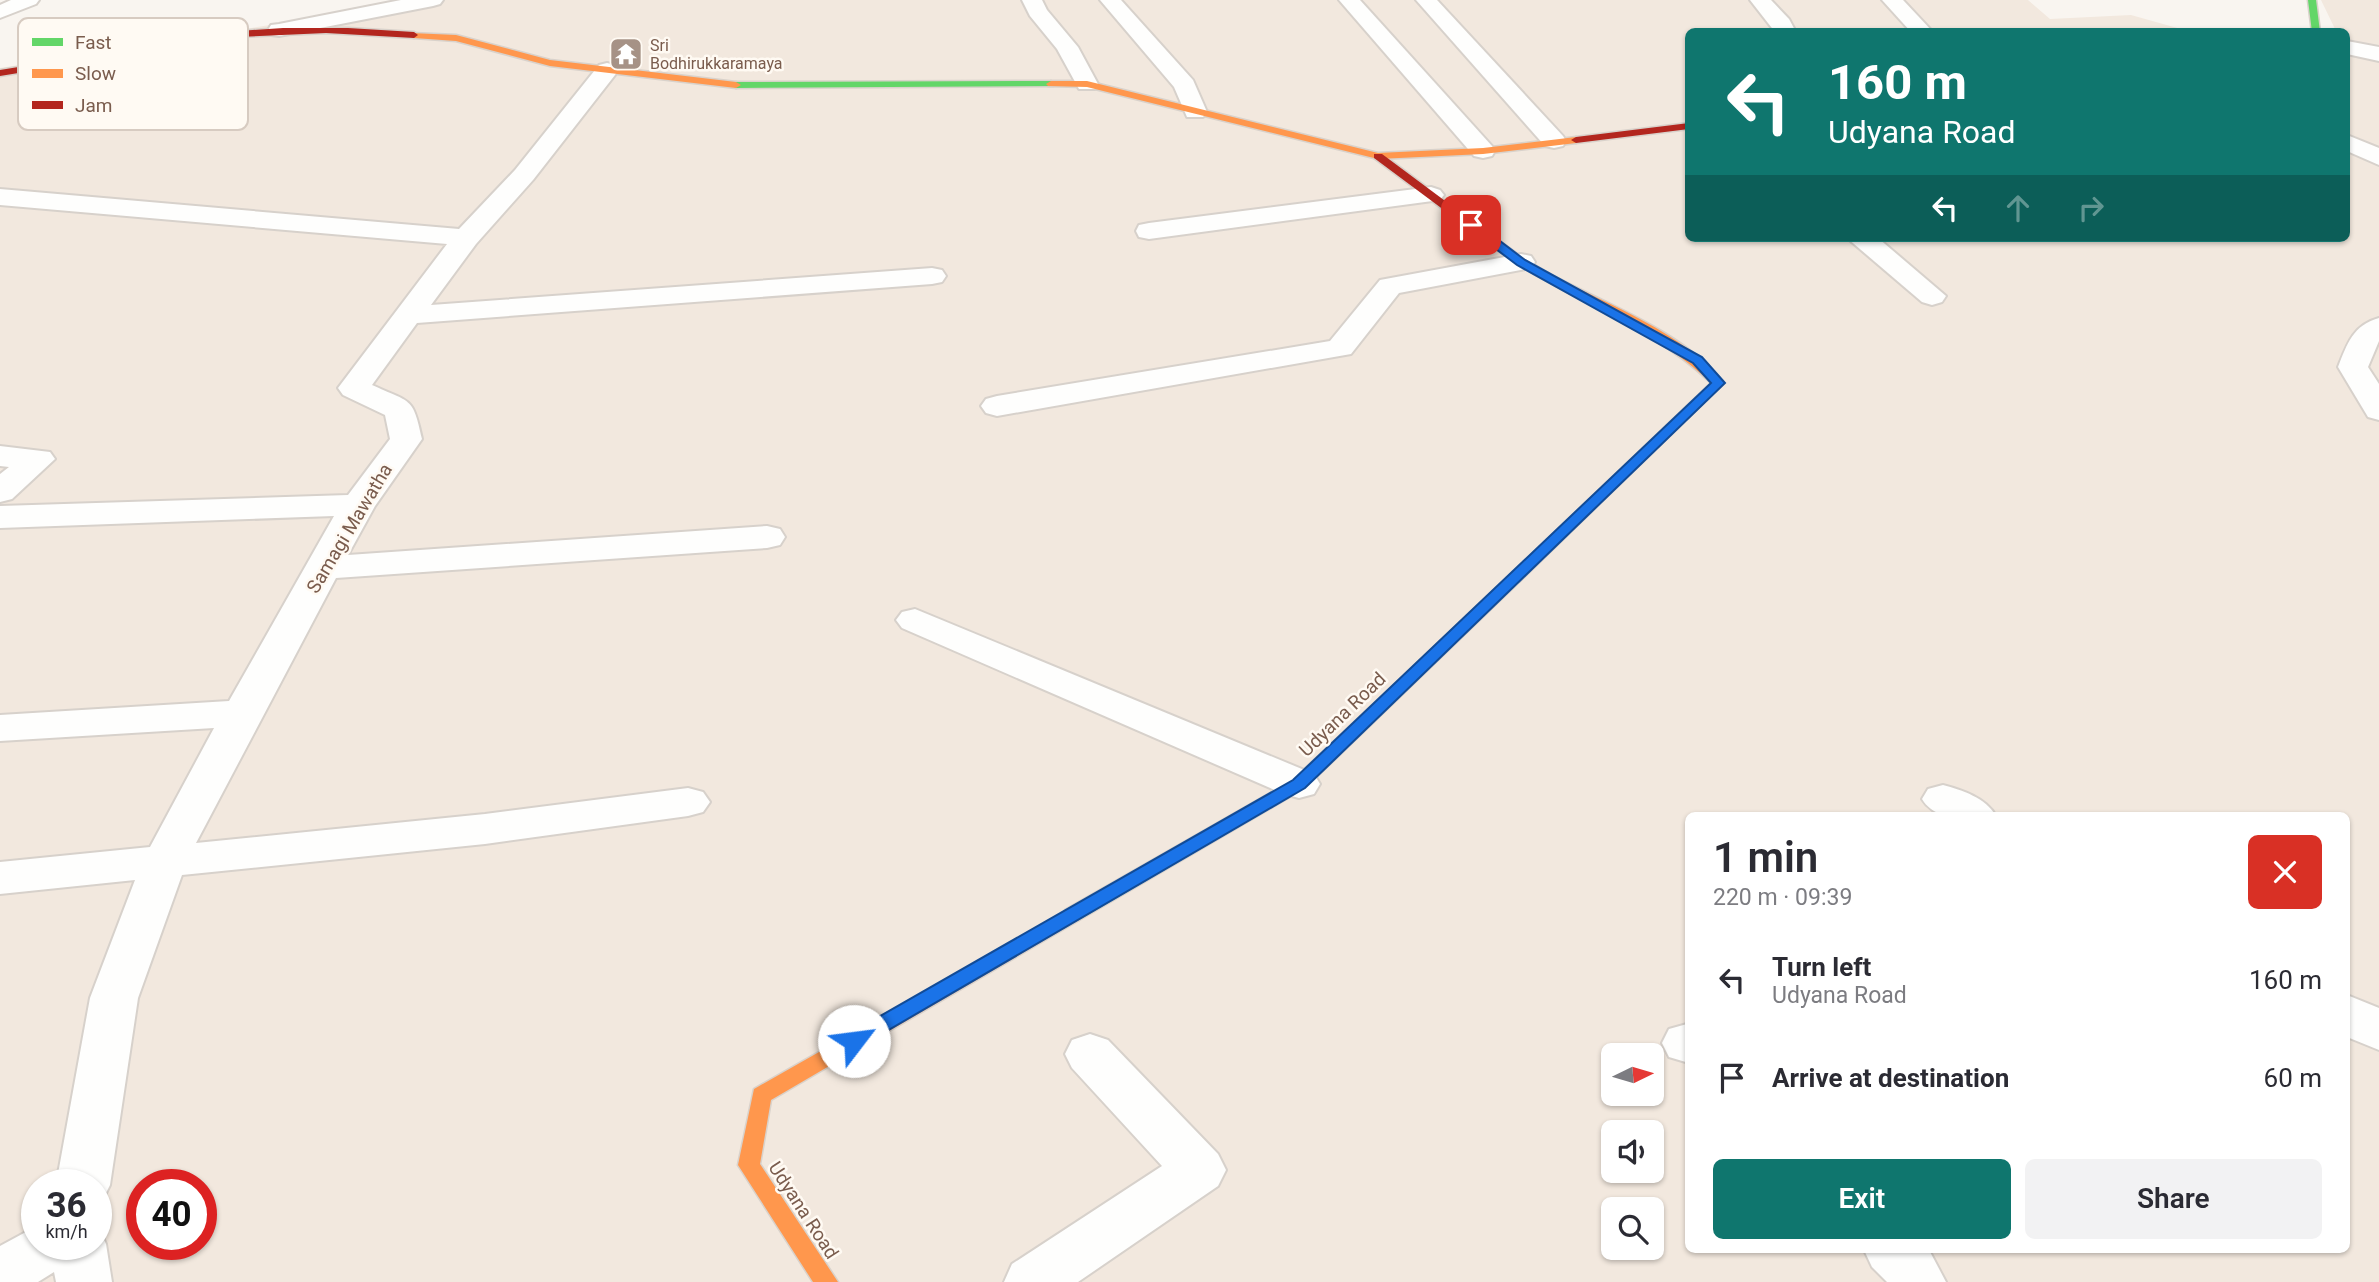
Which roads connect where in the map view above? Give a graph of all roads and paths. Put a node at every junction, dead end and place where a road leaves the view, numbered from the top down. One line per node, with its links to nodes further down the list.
1 (29, 0): 10 (street)
2 (1031, 0): 21 (street)
3 (1110, 0): 22 (street)
4 (1349, 0): 26 (street)
5 (1426, 0): 24 (street)
6 (1760, 0): 11 (street)
7 (1892, 0): 12 (street)
8 (2312, 0): 13 (street)
9 (420, 1): 14 (street)
10 (0, 12)
11 (1784, 28)
12 (1919, 28)
13 (2316, 28)
14 (279, 30): 15 (street); 19 (street)
15 (248, 35)
16 (2350, 49): 17 (street)
17 (2379, 54)
18 (18, 70): 20 (street)
19 (607, 70): 21 (street); 32 (street, Samagi Mawatha)
20 (0, 73)
21 (1087, 84): 22 (street)
22 (1195, 112): 27 (street)
23 (1685, 126): 24 (street)
24 (1554, 141): 26 (street)
25 (2350, 143): 28 (street)
26 (1483, 151): 27 (street)
27 (1378, 156): 29 (street, Udyana Road)
28 (2378, 157)
29 (1431, 195): 31 (street); 34 (street, Udyana Road)
30 (0, 197): 32 (street)
31 (1149, 231)
32 (466, 238): 37 (street, Samagi Mawatha)
33 (1866, 242): 36 (street)
34 (1521, 262): 39 (street); 50 (street, Udyana Road)
35 (932, 276): 37 (street)
36 (1932, 296)
37 (409, 315): 43 (street, Samagi Mawatha)
38 (2374, 337): 40 (street)
39 (997, 407)
40 (2379, 410)
41 (0, 456): 42 (street)
42 (0, 492)
43 (358, 505): 44 (street); 46 (street, Samagi Mawatha)
44 (0, 517)
45 (767, 537): 46 (street)
46 (323, 568): 48 (street, Samagi Mawatha)
47 (915, 620): 50 (street)
48 (242, 713): 49 (street); 52 (street, Samagi Mawatha)
49 (0, 728)
50 (1299, 784): 63 (street, Udyana Road)
51 (688, 802): 52 (street)
52 (164, 862): 53 (street); 57 (street, Samagi Mawatha)
53 (0, 878)
54 (2350, 1016): 55 (street)
55 (2379, 1031)
56 (1090, 1054): 64 (street)
57 (86, 1169)
58 (1895, 1253): 65 (street)
59 (26, 1260): 61 (street)
60 (81, 1260): 62 (street)
61 (0, 1275)
62 (84, 1282)
63 (826, 1282)
64 (1032, 1282)
65 (1918, 1282)

